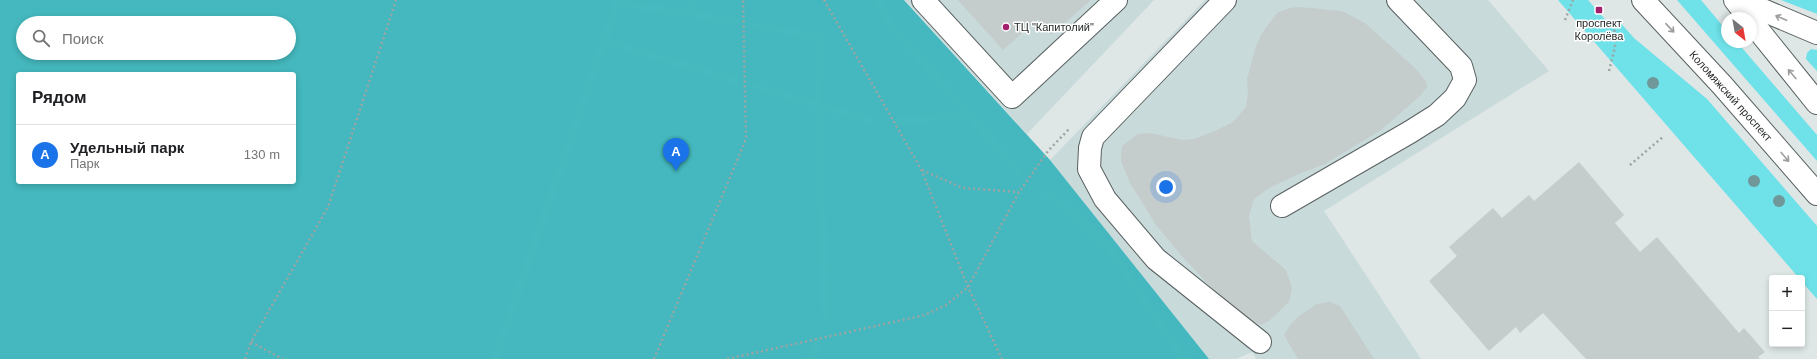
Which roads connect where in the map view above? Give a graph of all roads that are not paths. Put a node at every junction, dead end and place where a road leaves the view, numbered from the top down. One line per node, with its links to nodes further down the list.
1 (923, 0): 2 (main road)
2 (1116, 0)
3 (1225, 0): 14 (main road)
4 (1398, 0): 13 (main road)
5 (1643, 0): 12 (main road, Коломяжский проспект, one-way to 12)
6 (1735, 0): 8 (main road)
7 (1739, 0): 10 (main road, one-way to 7)
8 (1744, 12)
9 (1757, 29): 11 (main road, one-way to 9)
10 (1817, 34)
11 (1817, 103)
12 (1817, 194)
13 (1282, 206)
14 (1260, 342)

